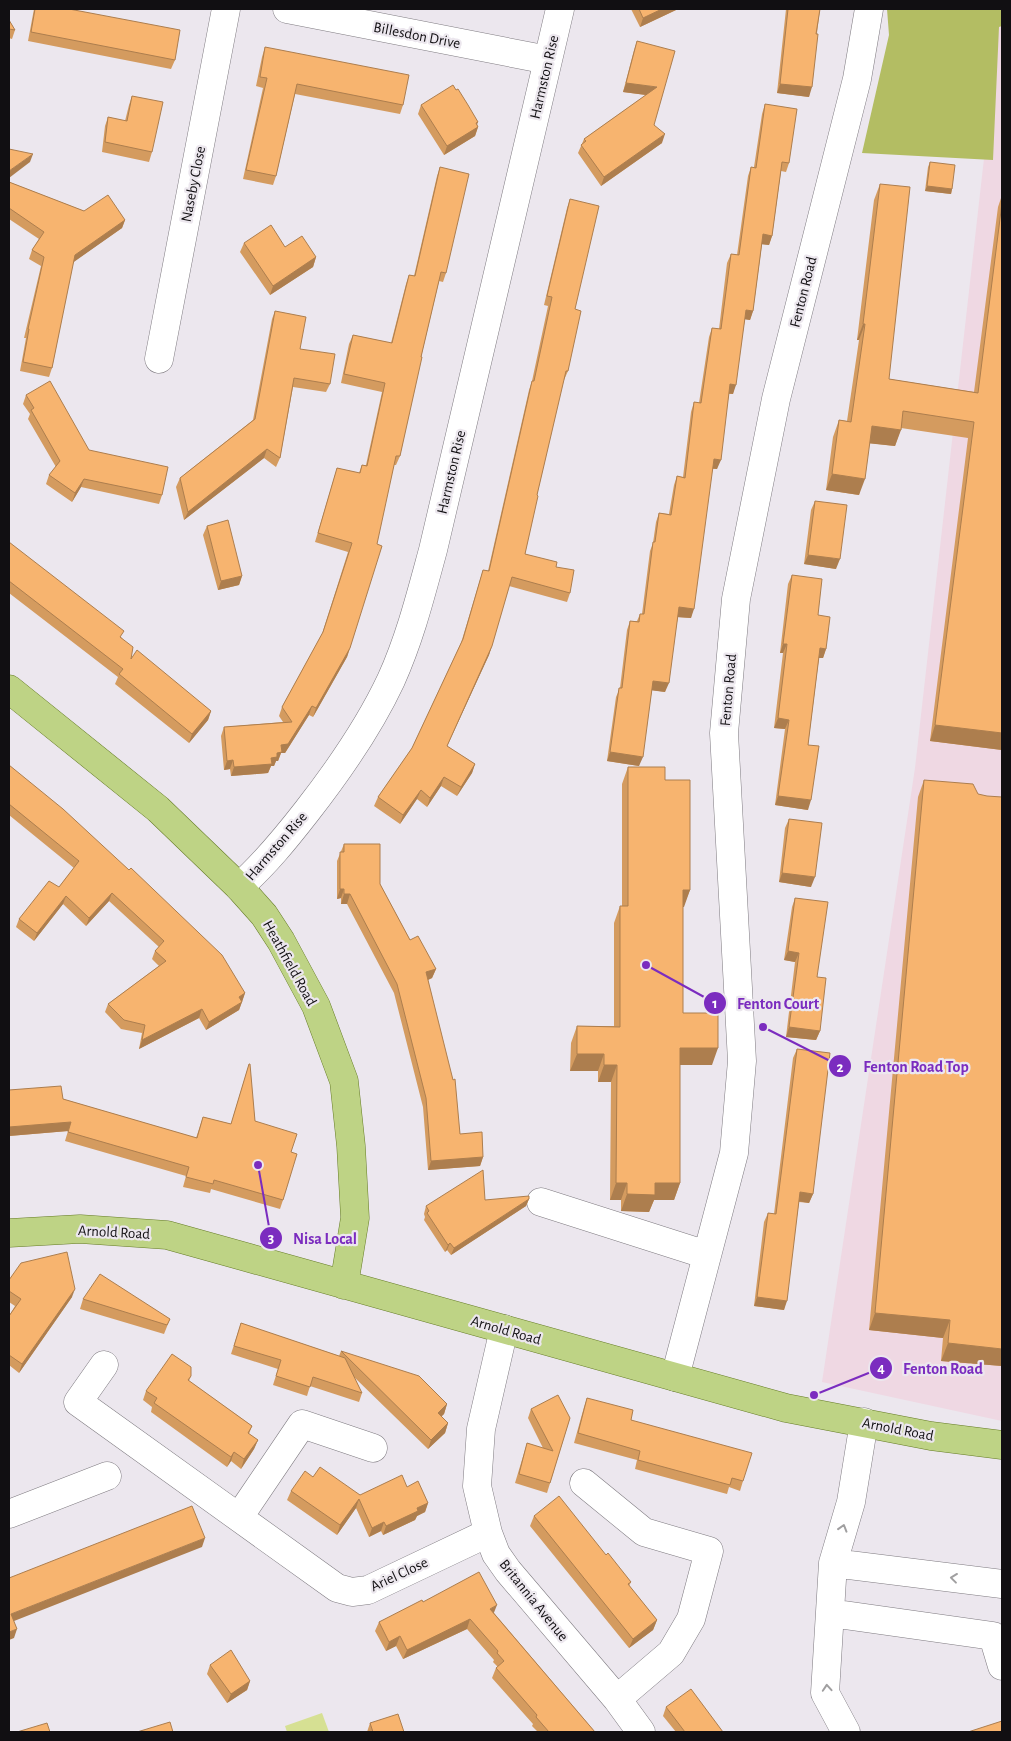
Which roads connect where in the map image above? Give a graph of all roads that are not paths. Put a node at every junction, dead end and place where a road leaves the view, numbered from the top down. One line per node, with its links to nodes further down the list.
1 (226, 9): 6 (street, Naseby Close)
2 (287, 9): 5 (street, Billesdon Drive)
3 (560, 9): 5 (street, Harmston Rise)
4 (868, 9): 11 (street, Fenton Road)
5 (548, 60): 8 (street, Harmston Rise)
6 (159, 359)
7 (9, 689): 8 (main road, Heathfield Road)
8 (239, 887): 12 (main road, Heathfield Road)
9 (541, 1202): 11 (street)
10 (9, 1233): 12 (main road, Arnold Road)
11 (707, 1255): 15 (street, Fenton Road)
12 (344, 1285): 13 (main road, Arnold Road)
13 (504, 1329): 15 (main road, Arnold Road); 23 (street, Britannia Avenue)
14 (104, 1365): 22 (street, Ariel Close)
15 (674, 1377): 16 (main road, Arnold Road)
16 (864, 1422): 17 (main road, Arnold Road); 24 (street, one-way to 16)
17 (1002, 1445)
18 (373, 1448): 22 (street)
19 (107, 1476): 21 (street)
20 (584, 1483): 28 (street)
21 (9, 1514)
22 (239, 1517): 23 (street, Ariel Close)
23 (488, 1533): 28 (street, Britannia Avenue)
24 (833, 1563): 25 (street, one-way to 24); 26 (street)
25 (1002, 1584)
26 (830, 1613): 27 (street); 30 (street, one-way to 26)
27 (1002, 1666)
28 (617, 1700): 29 (street, Britannia Avenue)
29 (641, 1732)
30 (846, 1732)

